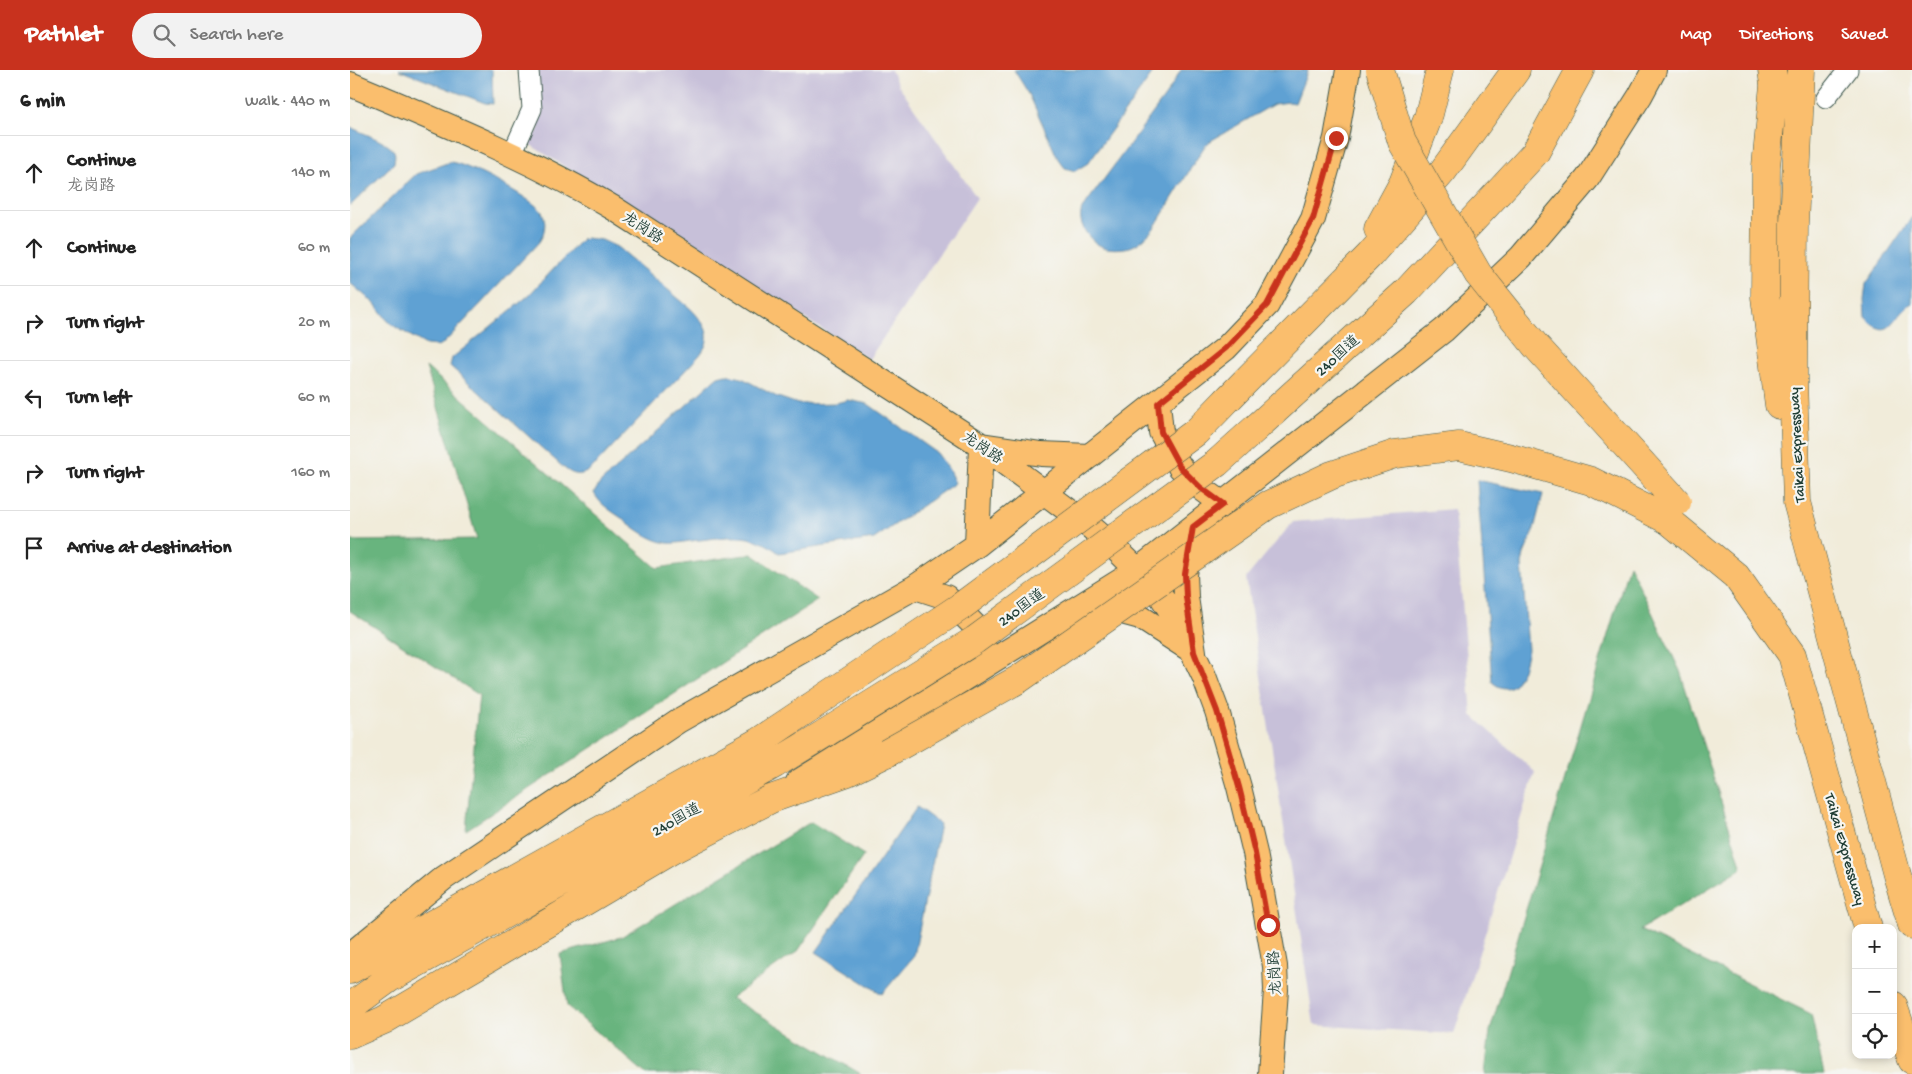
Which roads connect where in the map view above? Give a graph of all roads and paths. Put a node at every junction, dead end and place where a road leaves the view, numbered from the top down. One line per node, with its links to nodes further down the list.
1 (529, 70): 13 (street)
2 (1348, 70): 15 (main road)
3 (1380, 70): 21 (highway, bridge)
4 (1440, 70): 14 (highway)
5 (1516, 70): 14 (highway, 240国道)
6 (1580, 70): 34 (highway, 240国道, bridge)
7 (1654, 70): 20 (main road)
8 (1772, 70): 19 (highway)
9 (1801, 70): 19 (highway, Taikai Expressway)
10 (1848, 70): 12 (street)
11 (350, 84): 13 (main road, 龙岗路)
12 (1826, 98)
13 (512, 154): 16 (main road, 龙岗路)
14 (1355, 270): 33 (highway, 240国道, bridge)
15 (1158, 403): 17 (main road); 20 (main road)
16 (981, 446): 17 (main road); 18 (main road, 龙岗路); 23 (main road)
17 (1090, 456): 18 (main road)
18 (1045, 492): 23 (main road); 24 (main road, 龙岗路)
19 (1797, 502): 31 (highway, Taikai Expressway)
20 (1223, 504): 22 (main road)
21 (1672, 511): 29 (highway, bridge); 30 (highway, Taikai Expressway)
22 (1193, 527): 24 (main road); 27 (main road)
23 (977, 545): 25 (main road)
24 (1138, 570): 26 (main road); 27 (main road, 龙岗路)
25 (915, 587): 28 (main road); 32 (main road)
26 (1082, 605): 27 (main road); 28 (main road)
27 (1194, 652): 38 (main road, 龙岗路)
28 (986, 665): 29 (main road)
29 (771, 799): 36 (highway)
30 (1867, 924)
31 (1912, 925)
32 (350, 955)
33 (350, 970)
34 (350, 1007)
35 (1896, 1014): 37 (highway)
36 (350, 1035)
37 (1912, 1060)
38 (1270, 1074)

